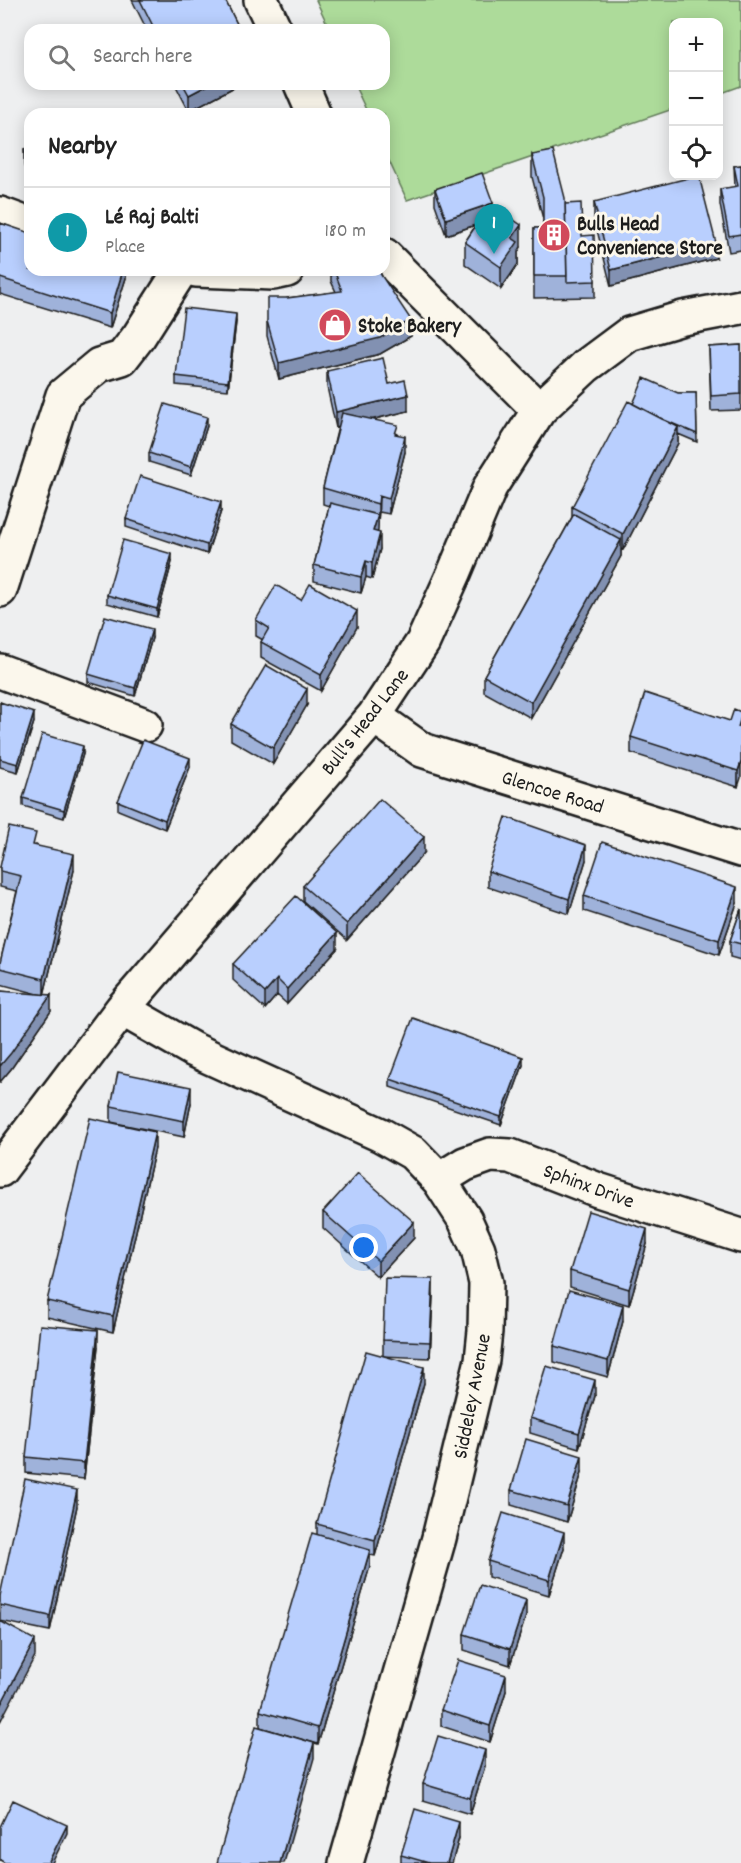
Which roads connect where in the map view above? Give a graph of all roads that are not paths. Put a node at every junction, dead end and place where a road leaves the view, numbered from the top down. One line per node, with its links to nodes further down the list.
1 (261, 0): 2 (street)
2 (272, 24)
3 (304, 90): 4 (street)
4 (311, 108)
5 (0, 214): 6 (street)
6 (24, 223)
7 (390, 261): 10 (street)
8 (176, 276): 11 (street)
9 (741, 307): 10 (street, Bull's Head Lane)
10 (538, 410): 13 (street, Bull's Head Lane)
11 (0, 590)
12 (0, 671): 14 (street)
13 (374, 716): 15 (street, Glencoe Road); 16 (street, Bull's Head Lane)
14 (145, 725)
15 (741, 850)
16 (122, 1009): 17 (street, Bull's Head Lane); 18 (street, Siddeley Avenue)
17 (0, 1170)
18 (439, 1180): 19 (street, Sphinx Drive); 20 (street, Siddeley Avenue)
19 (741, 1236)
20 (346, 1863)

